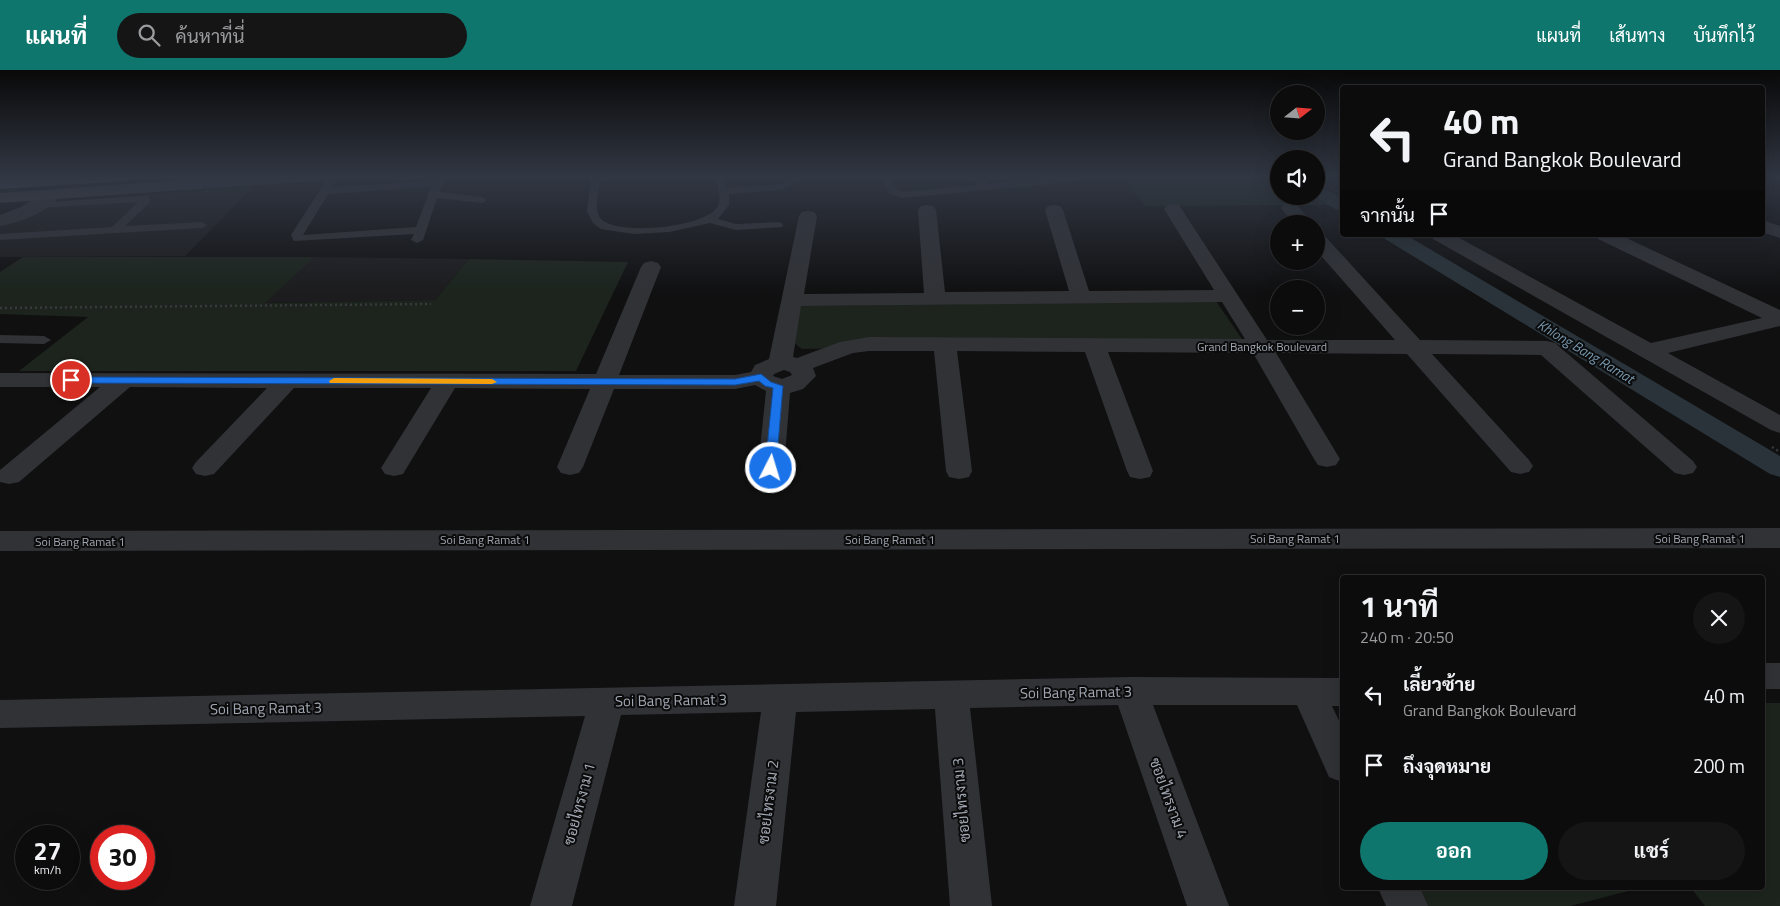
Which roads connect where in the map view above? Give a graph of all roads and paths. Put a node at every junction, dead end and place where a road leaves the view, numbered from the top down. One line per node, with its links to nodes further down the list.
1 (19, 215): 14 (street)
2 (131, 215): 18 (lane)
3 (309, 215): 4 (lane)
4 (425, 215)
5 (595, 215): 13 (lane)
6 (716, 215): 13 (lane)
7 (927, 215): 27 (street)
8 (1056, 215): 26 (street)
9 (1177, 215): 25 (street)
10 (1767, 215): 12 (street)
11 (808, 216): 28 (street)
12 (1780, 218)
13 (710, 220): 16 (lane)
14 (0, 221)
15 (202, 225): 18 (lane)
16 (778, 225)
17 (1765, 226): 19 (street)
18 (115, 230): 20 (lane)
19 (1780, 232)
20 (0, 237)
21 (1444, 237): 38 (street)
22 (1609, 237): 31 (street)
23 (1325, 248): 37 (street)
24 (651, 267): 44 (street)
25 (1228, 296): 26 (street); 36 (street)
26 (1081, 298): 27 (street)
27 (935, 299): 28 (street)
28 (793, 300): 39 (street)
29 (430, 304): 30 (path)
30 (0, 308)
31 (1780, 319): 38 (street)
32 (0, 339): 33 (lane)
33 (44, 340)
34 (945, 344): 35 (street, Grand Bangkok Boulevard); 39 (street, Grand Bangkok Boulevard); 53 (street)
35 (1094, 345): 36 (street, Grand Bangkok Boulevard); 54 (street)
36 (1260, 346): 37 (street, Grand Bangkok Boulevard); 46 (street)
37 (1414, 347): 48 (street); 49 (street, Grand Bangkok Boulevard)
38 (1647, 351): 45 (street)
39 (779, 373): 44 (street, Grand Bangkok Boulevard); 52 (street)
40 (0, 380): 41 (street, Grand Bangkok Boulevard)
41 (124, 380): 42 (street, Grand Bangkok Boulevard); 55 (street)
42 (287, 381): 43 (street, Grand Bangkok Boulevard); 50 (street)
43 (447, 381): 44 (street, Grand Bangkok Boulevard); 51 (street)
44 (605, 382): 47 (street)
45 (1780, 425)
46 (1327, 459)
47 (570, 466)
48 (1520, 466)
49 (1684, 467)
50 (205, 468)
51 (394, 468)
52 (771, 468)
53 (959, 471)
54 (1140, 471)
55 (9, 476)
56 (1780, 538): 57 (street, Soi Bang Ramat 1)
57 (0, 541)
58 (1765, 676): 59 (street)
59 (1780, 676)
60 (1131, 691): 61 (street, Soi Bang Ramat 3); 62 (street, Soi Bang Ramat 3); 71 (street, ซอยไทรงาม 4)
61 (1326, 693): 66 (street)
62 (951, 694): 63 (street, Soi Bang Ramat 3); 70 (street, ซอยไทรงาม 3)
63 (780, 698): 64 (street, Soi Bang Ramat 3); 69 (street, ซอยไทรงาม 2)
64 (607, 702): 65 (street, Soi Bang Ramat 3); 68 (street, ซอยไทรงาม 1)
65 (0, 714)
66 (1340, 757)
67 (1400, 890): 72 (street)
68 (551, 906)
69 (755, 906)
70 (971, 906)
71 (1208, 906)
72 (1407, 906)

